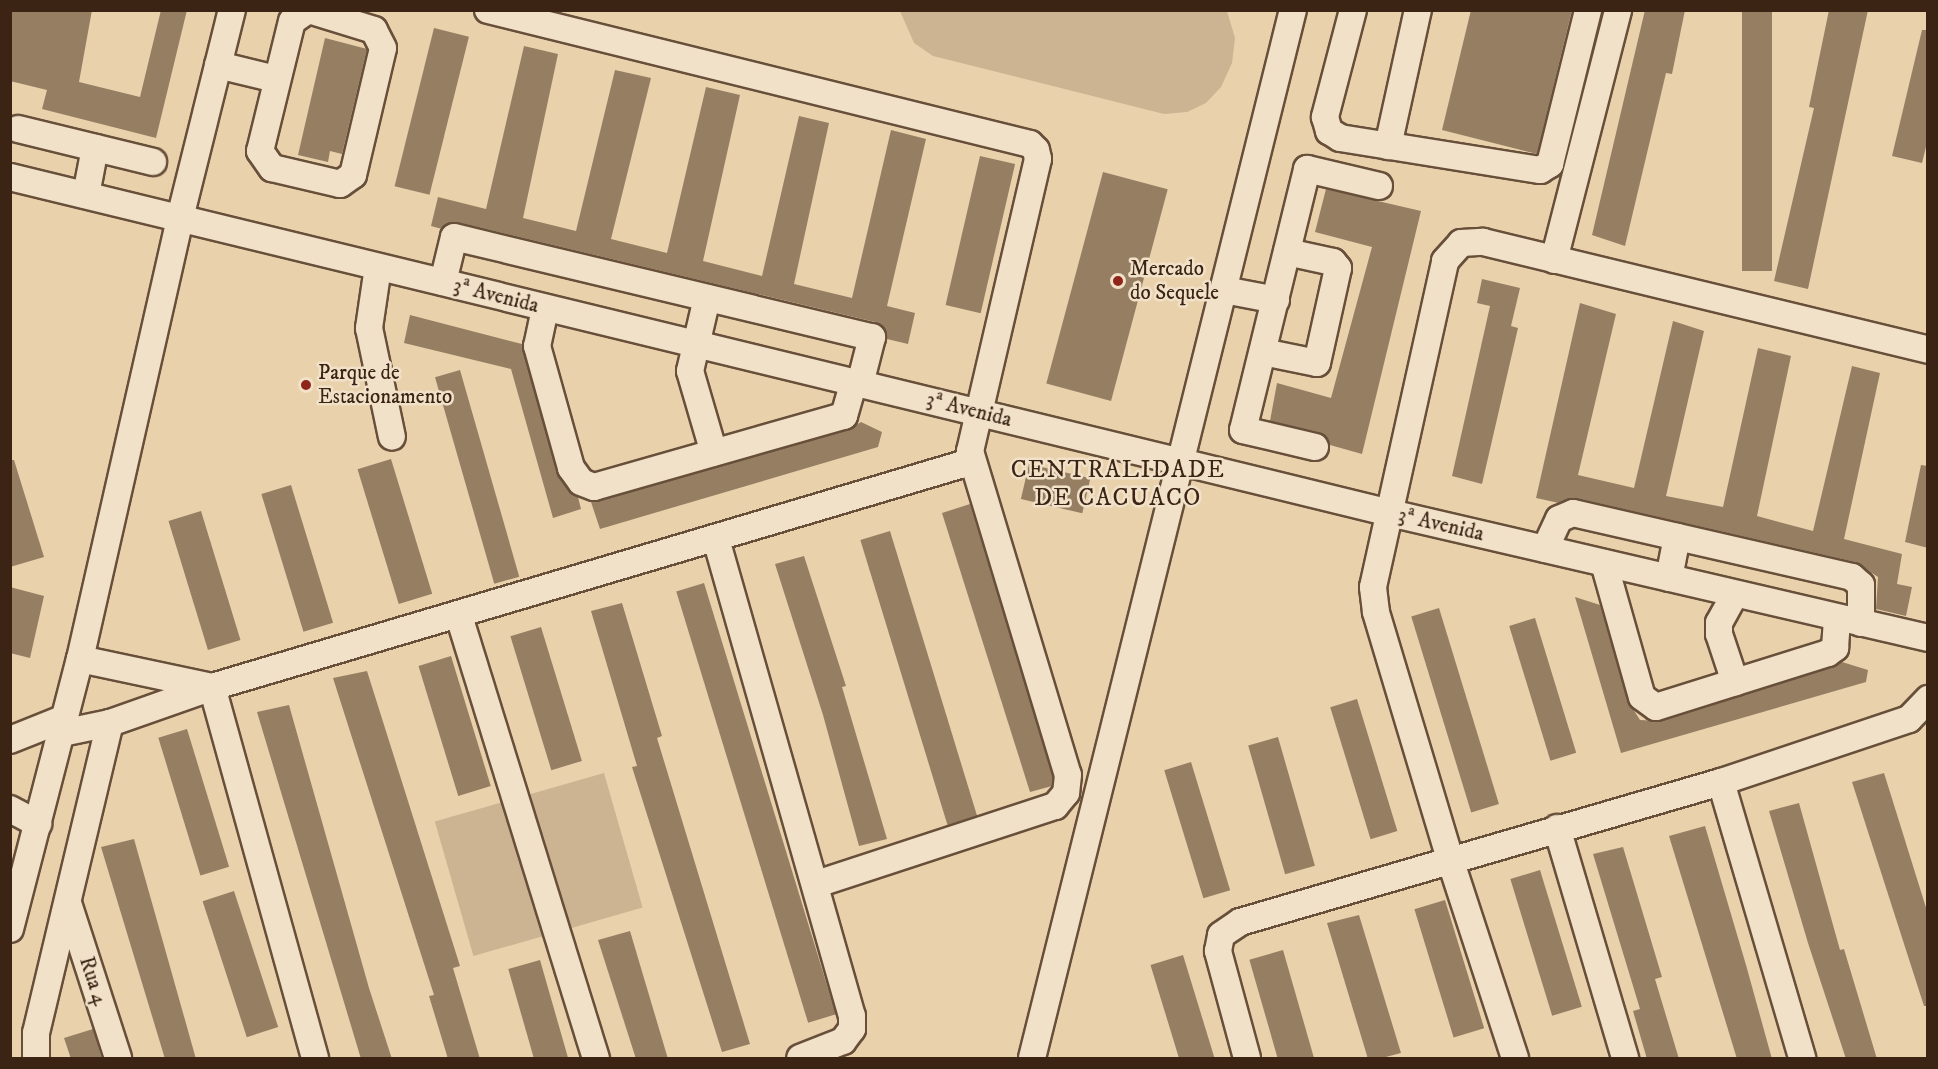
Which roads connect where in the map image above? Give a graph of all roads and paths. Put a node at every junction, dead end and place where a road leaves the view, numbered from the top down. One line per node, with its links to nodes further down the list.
1 (232, 10): 10 (street)
2 (309, 10): 11 (street); 11 (street)
3 (488, 10): 9 (street)
4 (1293, 10): 24 (street)
5 (1353, 10): 13 (street)
6 (1418, 10): 13 (street)
7 (1588, 10): 13 (street)
8 (1618, 10): 21 (street)
9 (514, 14): 32 (street)
10 (218, 65): 11 (street); 19 (street)
11 (276, 79)
12 (18, 129): 14 (street)
13 (1388, 146)
14 (95, 148): 15 (street); 18 (street)
15 (153, 162)
16 (10, 177): 18 (street, 3ª Avenida)
17 (1379, 186): 20 (street)
18 (86, 195): 19 (street, 3ª Avenida)
19 (180, 218): 22 (street, 3ª Avenida); 48 (street)
20 (1287, 252): 26 (street); 30 (street)
21 (1554, 260): 29 (street); 38 (street)
22 (378, 267): 23 (street, 3ª Avenida); 33 (street)
23 (443, 282): 25 (street); 27 (street, 3ª Avenida)
24 (1224, 290): 26 (street); 37 (street)
25 (707, 298): 28 (street); 31 (street)
26 (1276, 300): 30 (street)
27 (544, 309): 28 (street, 3ª Avenida); 35 (street)
28 (696, 344): 31 (street, 3ª Avenida); 35 (street)
29 (1928, 351)
30 (1263, 352): 34 (street)
31 (857, 383): 32 (street, 3ª Avenida); 35 (street)
32 (978, 411): 36 (street); 37 (street, 3ª Avenida)
33 (392, 437)
34 (1315, 447)
35 (714, 453)
36 (970, 462): 40 (street); 60 (street)
37 (1180, 462): 38 (street, 3ª Avenida); 68 (street)
38 (1390, 513): 41 (street, 3ª Avenida); 59 (street)
39 (1677, 537): 41 (street); 43 (street); 46 (street)
40 (716, 539): 45 (street); 60 (street)
41 (1545, 549): 42 (street, 3ª Avenida)
42 (1604, 563): 43 (street, 3ª Avenida); 49 (street)
43 (1669, 578): 44 (street, 3ª Avenida)
44 (1735, 594): 46 (street, 3ª Avenida); 49 (street)
45 (459, 616): 50 (street); 66 (street)
46 (1849, 620): 47 (street, 3ª Avenida); 49 (street)
47 (1928, 639)
48 (80, 659): 50 (street); 53 (street)
49 (1735, 682)
50 (212, 687): 52 (street); 65 (street)
51 (1928, 699): 55 (street)
52 (110, 723): 53 (street); 61 (street)
53 (63, 726): 54 (street); 57 (street)
54 (10, 740)
55 (1721, 782): 58 (street); 72 (street)
56 (10, 809): 57 (street)
57 (38, 824): 62 (street)
58 (1557, 828): 59 (street); 71 (street)
59 (1450, 859): 69 (street); 70 (street)
60 (816, 885): 67 (street)
61 (68, 903): 63 (street); 64 (street, Rua 4)
62 (10, 929)
63 (36, 1059)
64 (118, 1059)
65 (315, 1059)
66 (596, 1059)
67 (800, 1059)
68 (1032, 1059)
69 (1247, 1059)
70 (1515, 1059)
71 (1625, 1059)
72 (1802, 1059)

